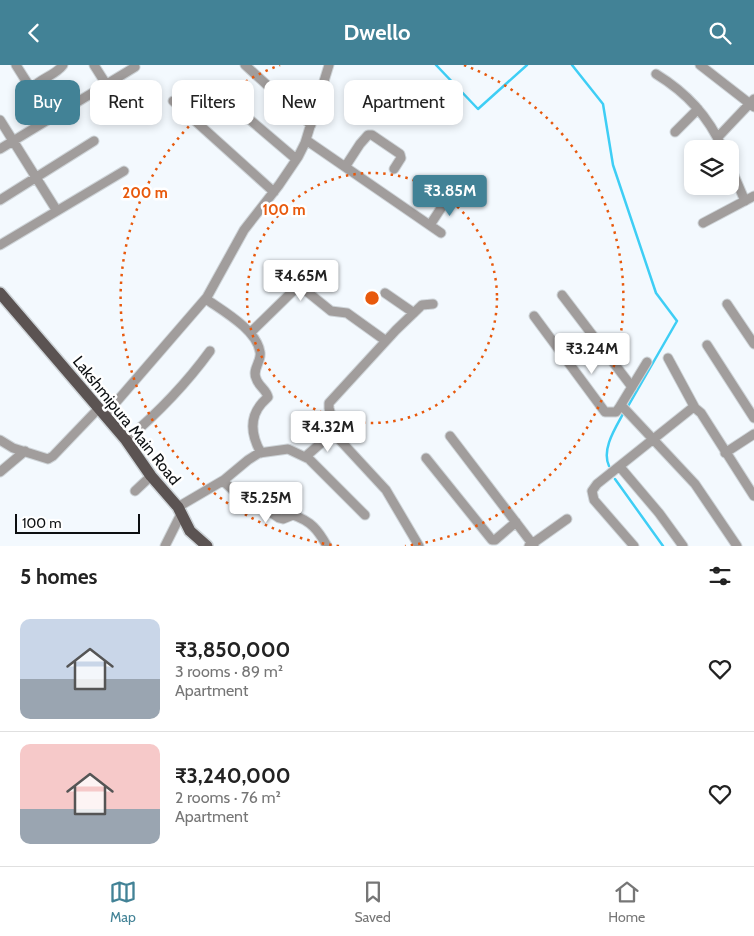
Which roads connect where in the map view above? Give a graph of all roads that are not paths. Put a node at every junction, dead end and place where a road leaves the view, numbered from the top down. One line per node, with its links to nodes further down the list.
1 (16, 65): 9 (street)
2 (63, 65): 10 (street)
3 (94, 65): 11 (street)
4 (244, 65): 14 (street)
5 (330, 65): 13 (street)
6 (700, 65): 15 (street)
7 (136, 66): 12 (street)
8 (656, 74): 16 (street)
9 (25, 80)
10 (41, 80)
11 (103, 80)
12 (113, 80)
13 (325, 80)
14 (264, 83)
15 (752, 103): 23 (street)
16 (698, 109): 22 (street); 23 (street)
17 (0, 120): 26 (street)
18 (254, 123): 29 (street)
19 (39, 125): 26 (street)
20 (200, 125): 35 (street)
21 (311, 125): 24 (street)
22 (675, 132)
23 (718, 137): 25 (street)
24 (306, 140): 29 (street); 30 (street)
25 (719, 140)
26 (13, 141): 28 (street); 33 (street)
27 (94, 141): 33 (street)
28 (0, 149)
29 (296, 159): 35 (street)
30 (345, 167): 31 (street); 42 (street)
31 (394, 169)
32 (124, 171): 40 (street)
33 (36, 178): 38 (street); 40 (street)
34 (739, 187): 39 (street)
35 (274, 192): 48 (street)
36 (449, 196): 42 (street)
37 (754, 196): 39 (street)
38 (0, 200)
39 (745, 201): 41 (street)
40 (57, 211): 44 (street)
41 (703, 223)
42 (430, 225): 43 (street)
43 (441, 233)
44 (0, 245)
45 (0, 293): 63 (main road, Lakshmipura Main Road)
46 (385, 293): 51 (street)
47 (562, 295): 60 (street)
48 (206, 299): 53 (street); 63 (street)
49 (434, 303): 51 (street)
50 (728, 304): 55 (street)
51 (414, 313): 54 (street)
52 (534, 316): 61 (street)
53 (250, 333): 54 (street); 72 (street)
54 (386, 341): 65 (street)
55 (754, 344)
56 (707, 345): 64 (street)
57 (210, 351): 70 (street)
58 (668, 358): 62 (street)
59 (647, 362): 60 (street)
60 (632, 387): 61 (street)
61 (625, 408): 68 (street)
62 (695, 408): 68 (street); 73 (street)
63 (102, 411): 70 (main road, Lakshmipura Main Road); 71 (street)
64 (754, 418)
65 (335, 431): 74 (street); 90 (street)
66 (754, 434): 73 (street)
67 (450, 436): 85 (street)
68 (654, 439): 76 (street); 93 (street)
69 (0, 440): 71 (street)
70 (126, 440): 78 (main road, Lakshmipura Main Road)
71 (25, 451): 77 (street)
72 (261, 453): 74 (street); 79 (street)
73 (726, 453): 81 (street)
74 (306, 457): 83 (street)
75 (426, 458): 85 (street)
76 (620, 467): 91 (street); 92 (street)
77 (0, 472)
78 (151, 476): 80 (street); 82 (main road, Lakshmipura Main Road)
79 (223, 481): 82 (street); 89 (street)
80 (136, 491)
81 (754, 495)
82 (179, 511): 87 (street); 88 (main road, Lakshmipura Main Road)
83 (365, 515)
84 (567, 519): 86 (street)
85 (516, 523): 86 (street)
86 (532, 545)
87 (164, 546)
88 (207, 546)
89 (327, 546)
90 (419, 546)
91 (634, 546)
92 (683, 546)
93 (738, 546)

